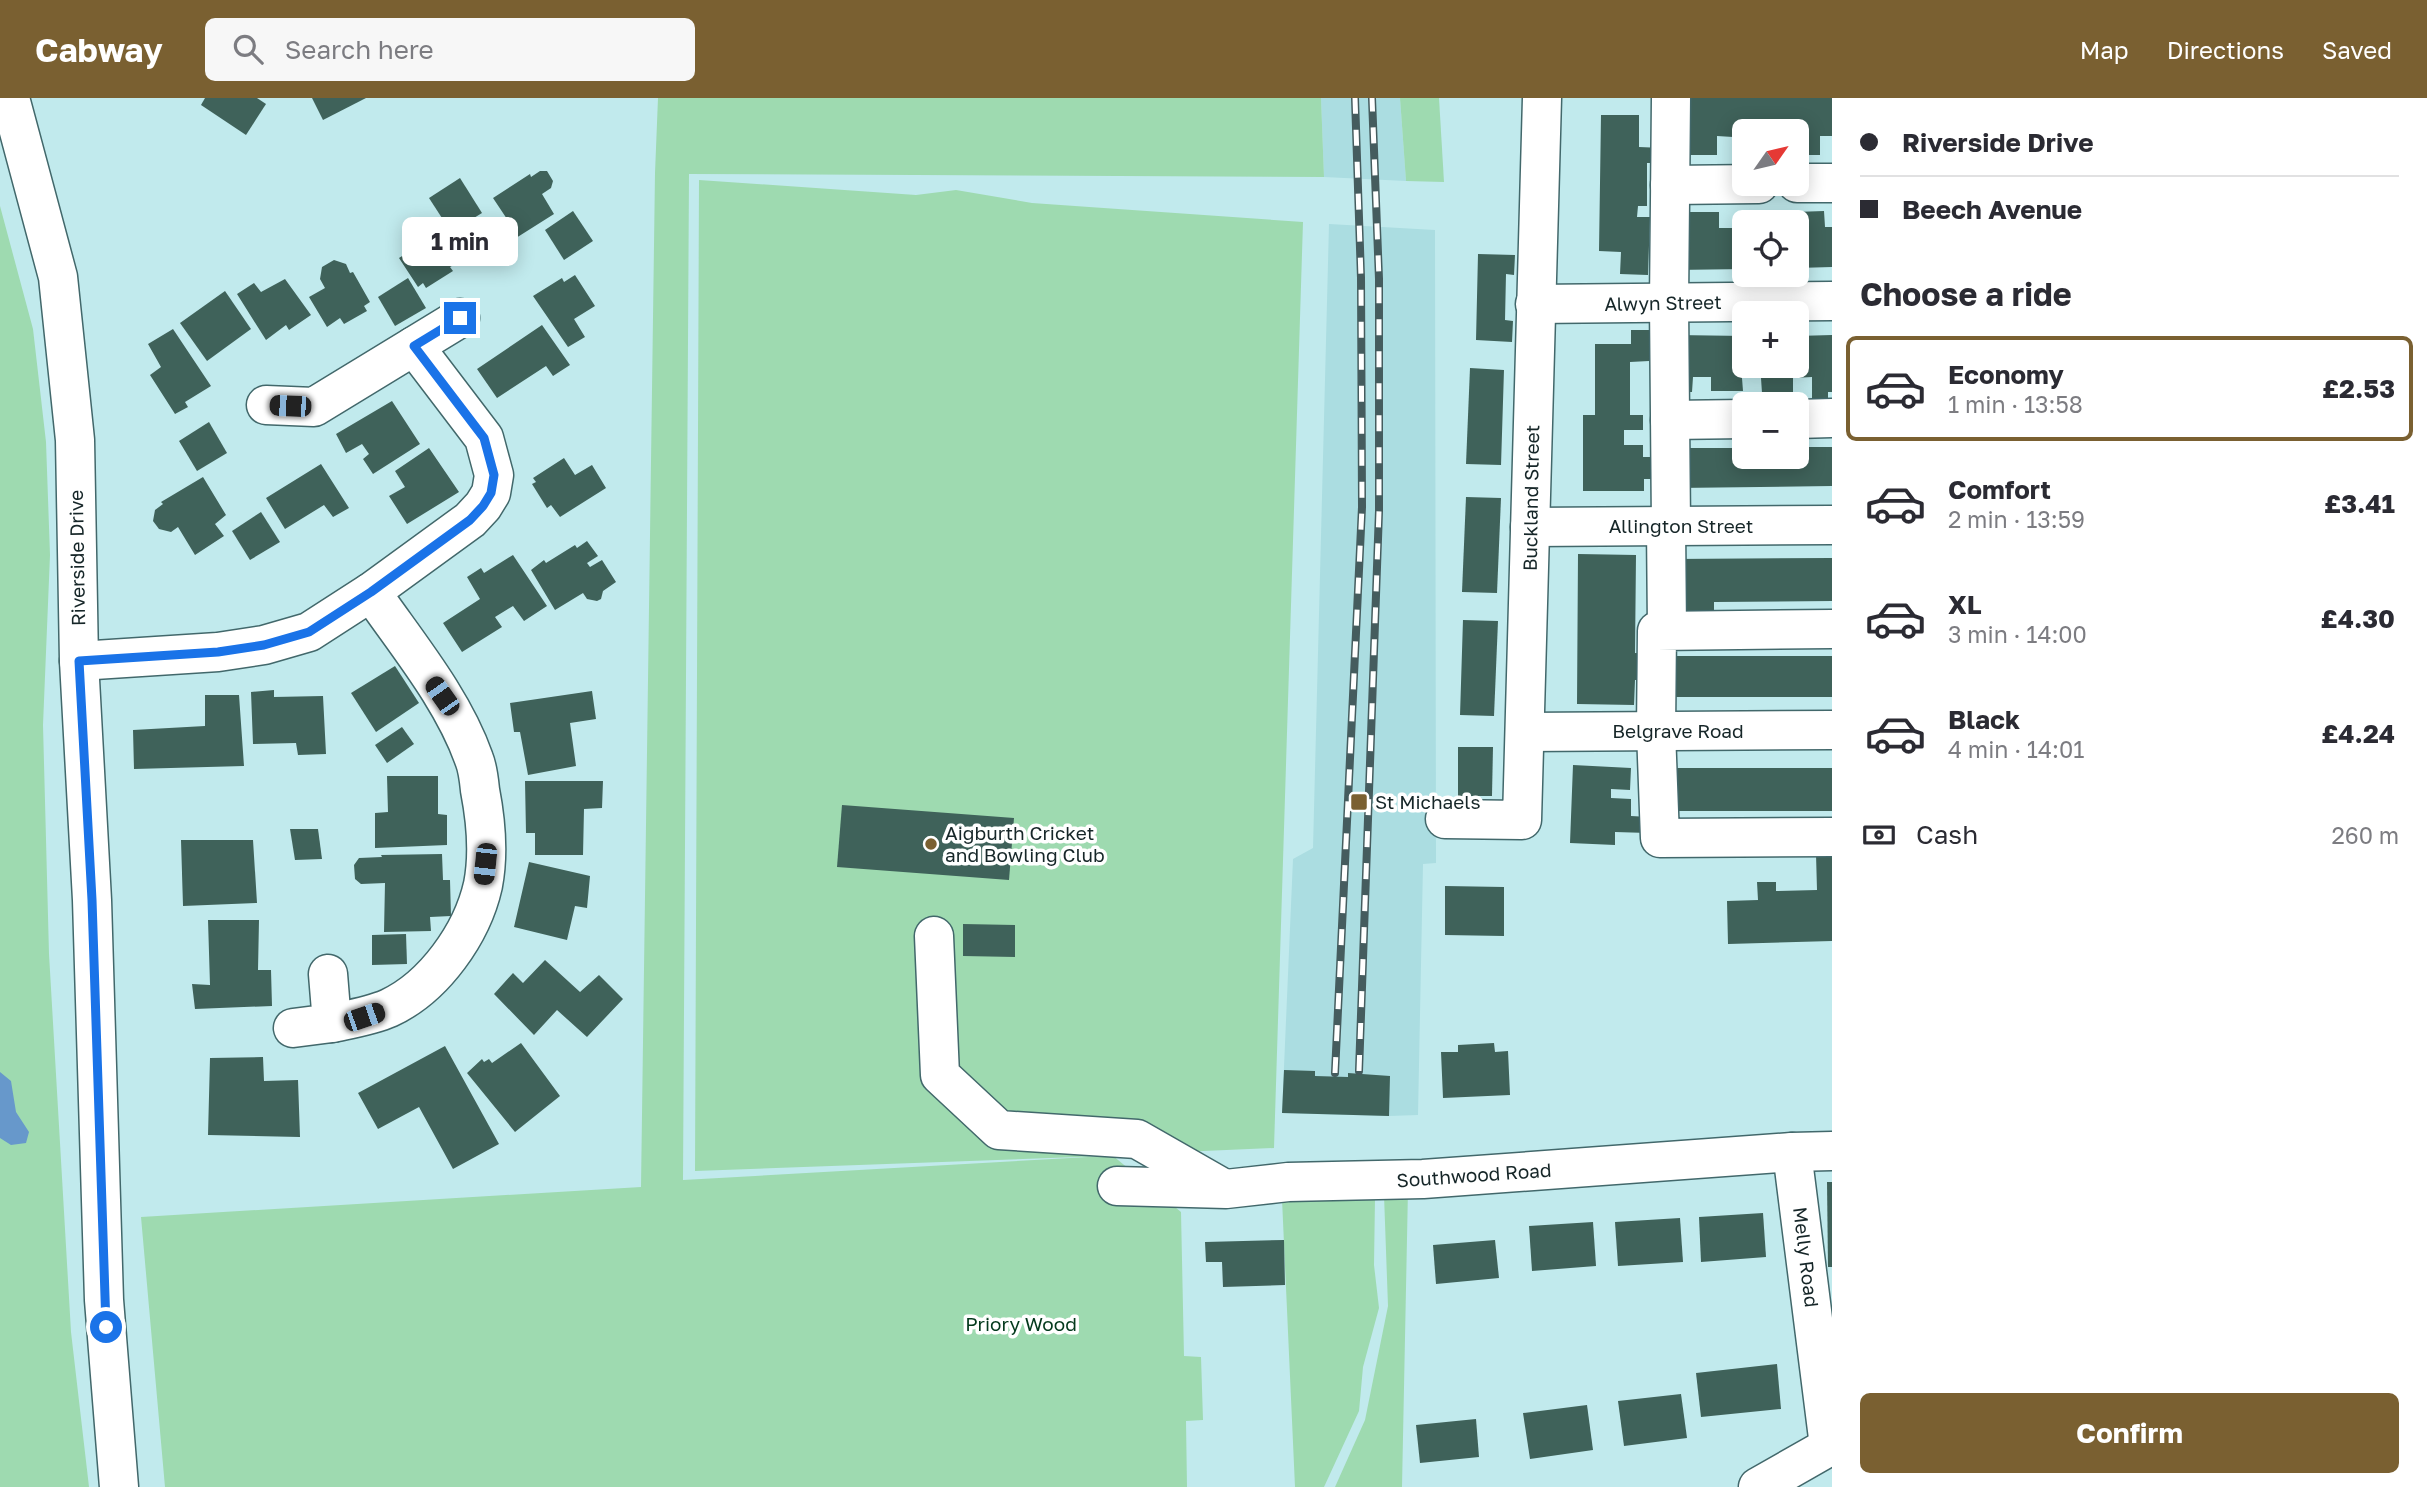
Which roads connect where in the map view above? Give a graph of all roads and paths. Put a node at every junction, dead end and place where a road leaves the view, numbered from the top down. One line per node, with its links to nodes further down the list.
1 (10, 98): 24 (street, Riverside Drive)
2 (1542, 98): 10 (street, Buckland Street)
3 (1671, 98): 7 (street)
4 (1810, 183): 5 (street)
5 (1832, 183)
6 (1732, 184): 7 (street)
7 (1671, 185): 9 (street)
8 (1832, 301): 9 (street, Alwyn Street)
9 (1669, 303): 10 (street, Alwyn Street); 17 (street)
10 (1535, 304): 20 (street, Buckland Street)
11 (460, 318): 12 (street)
12 (414, 346): 13 (street); 21 (street)
13 (266, 405)
14 (1832, 418): 16 (street)
15 (1732, 419): 17 (street)
16 (1809, 419)
17 (1670, 420): 19 (street)
18 (1832, 525): 19 (street, Allington Street)
19 (1668, 526): 20 (street, Allington Street); 23 (street)
20 (1530, 527): 27 (street, Buckland Street)
21 (371, 592): 24 (street); 32 (street)
22 (1832, 629): 23 (street)
23 (1667, 630): 26 (street)
24 (79, 661): 40 (street, Riverside Drive)
25 (1832, 730): 26 (street, Belgrave Road)
26 (1656, 731): 27 (street, Belgrave Road); 29 (street)
27 (1525, 732): 28 (street, Buckland Street)
28 (1445, 819)
29 (1832, 837)
30 (934, 936): 37 (street)
31 (328, 974): 32 (street)
32 (332, 1023): 33 (street)
33 (293, 1028)
34 (1832, 1151): 35 (street, Southwood Road)
35 (1792, 1152): 37 (street, Southwood Road); 38 (street, Melly Road)
36 (1117, 1186): 37 (street, Southwood Road)
37 (1226, 1189)
38 (1821, 1285): 39 (street, Melly Road)
39 (1830, 1446): 41 (street)
40 (119, 1487)
41 (1758, 1487)

